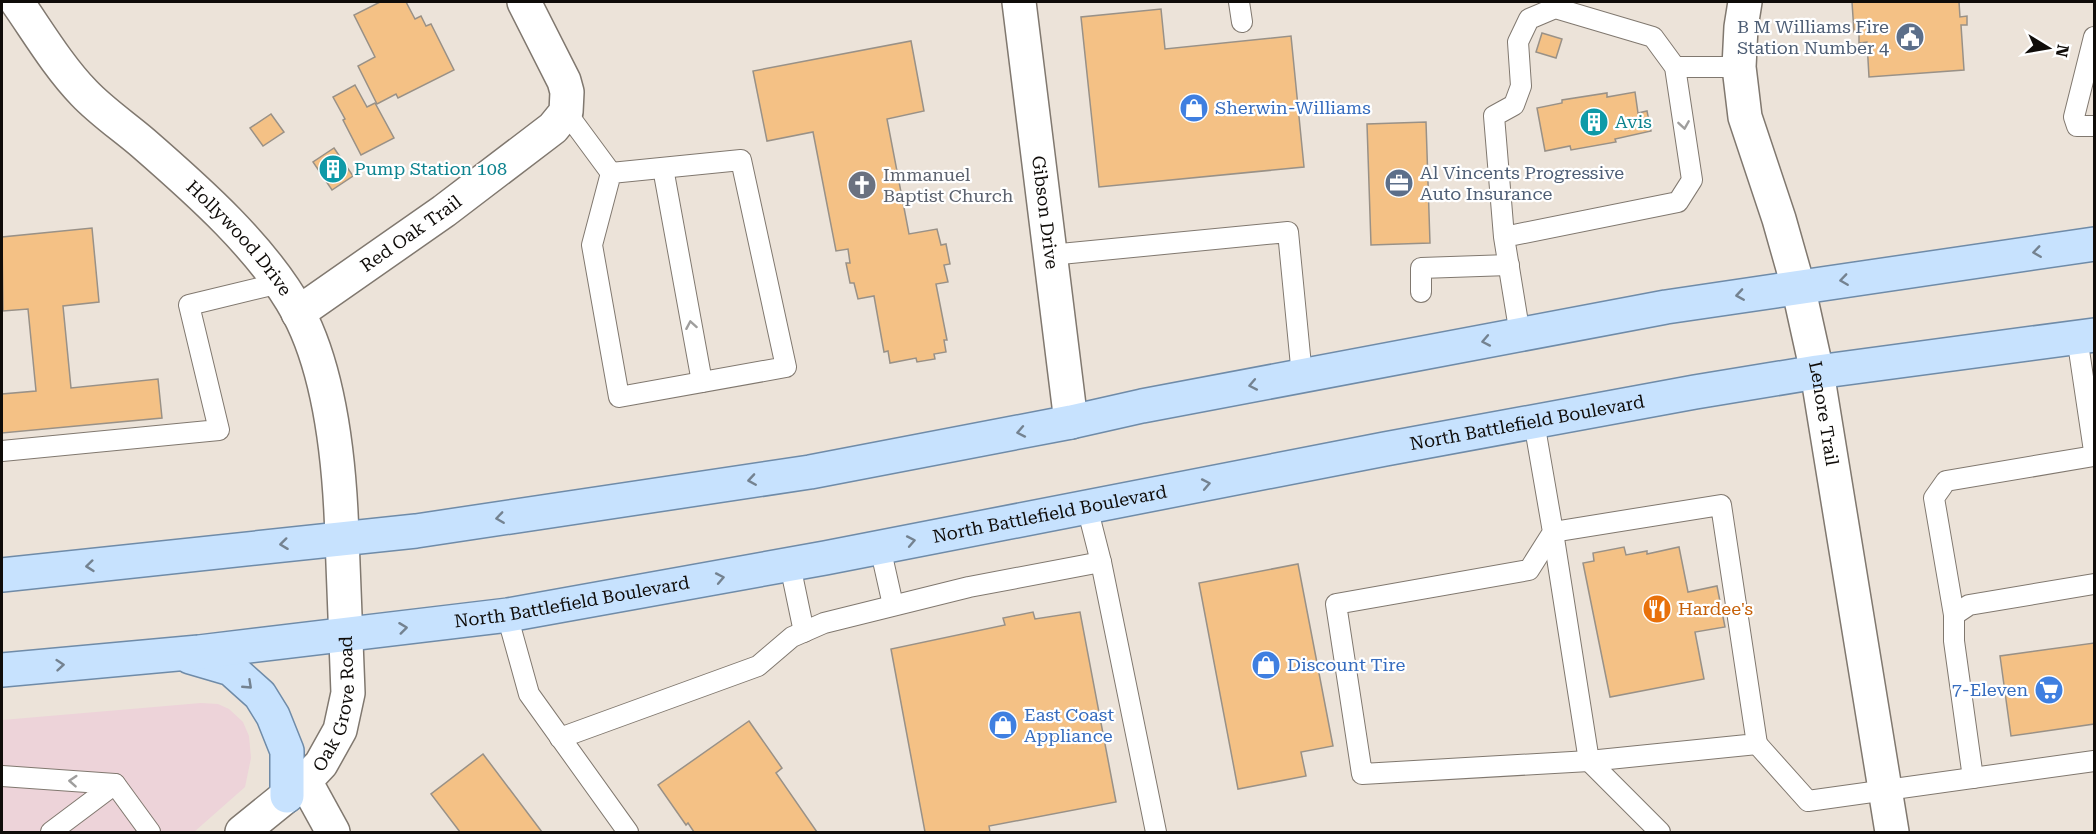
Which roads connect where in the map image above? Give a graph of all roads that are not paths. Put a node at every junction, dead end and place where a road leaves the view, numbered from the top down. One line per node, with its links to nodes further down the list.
1 (17, 2): 19 (street, Hollywood Drive)
2 (524, 2): 11 (street)
3 (1019, 2): 17 (street, Gibson Drive)
4 (1239, 2): 6 (lane)
5 (1745, 2): 10 (street, Lenore Trail)
6 (1242, 22)
7 (2094, 37): 8 (lane)
8 (2091, 62): 12 (lane)
9 (1675, 67): 10 (lane); 15 (lane, one-way to 15); 15 (lane)
10 (1739, 67): 20 (street, Lenore Trail)
11 (566, 112): 14 (lane); 22 (street, Red Oak Trail)
12 (2094, 126)
13 (663, 168): 14 (lane); 27 (lane, one-way to 13); 27 (lane)
14 (611, 173): 27 (lane)
15 (1504, 237): 18 (lane)
16 (2094, 244): 20 (main road, one-way to 20)
17 (1050, 255): 26 (lane); 28 (street, Gibson Drive)
18 (1509, 265): 21 (lane); 23 (lane)
19 (280, 283): 22 (street, Hollywood Drive); 30 (lane)
20 (1798, 286): 23 (main road, one-way to 23); 25 (street, Lenore Trail)
21 (1421, 292)
22 (298, 313): 35 (street, Hollywood Drive)
23 (1520, 335): 26 (main road, one-way to 26)
24 (2086, 336): 25 (main road, North Battlefield Boulevard); 31 (lane)
25 (1817, 372): 29 (main road, North Battlefield Boulevard); 56 (street, Lenore Trail)
26 (1302, 376): 28 (main road, one-way to 28)
27 (702, 382)
28 (1071, 422): 35 (main road, one-way to 35)
29 (1534, 422): 33 (main road, North Battlefield Boulevard, one-way to 29); 34 (lane)
30 (2, 451)
31 (2094, 451)
32 (2094, 456): 43 (lane)
33 (1087, 507): 36 (main road, North Battlefield Boulevard, one-way to 33); 37 (lane)
34 (1553, 532): 49 (lane); 50 (lane); 50 (lane)
35 (342, 538): 39 (main road, one-way to 39); 45 (street, Oak Grove Road)
36 (880, 547): 38 (main road, North Battlefield Boulevard); 41 (lane)
37 (1101, 562): 41 (lane); 62 (lane)
38 (790, 565): 42 (main road, North Battlefield Boulevard, one-way to 38); 44 (lane)
39 (2, 575)
40 (2094, 584): 43 (lane)
41 (893, 605): 44 (lane)
42 (507, 615): 45 (main road, North Battlefield Boulevard, one-way to 42); 48 (lane)
43 (1954, 615): 53 (lane)
44 (804, 632): 48 (lane)
45 (345, 635): 46 (main road, North Battlefield Boulevard); 55 (street, Oak Grove Road)
46 (177, 654): 47 (main road, North Battlefield Boulevard, one-way to 46); 55 (main road, one-way to 55)
47 (2, 670)
48 (560, 738): 61 (lane)
49 (1757, 744): 50 (lane); 56 (lane)
50 (1589, 761): 63 (lane)
51 (2094, 761): 53 (lane)
52 (2, 776): 54 (lane, one-way to 52)
53 (1973, 778): 56 (lane)
54 (115, 784): 57 (lane); 58 (lane)
55 (296, 789): 59 (street, Oak Grove Road); 60 (street)
56 (1885, 790): 64 (street, Lenore Trail)
57 (51, 832)
58 (150, 832)
59 (242, 832)
60 (333, 832)
61 (628, 832)
62 (1156, 832)
63 (1660, 832)
64 (1892, 832)

